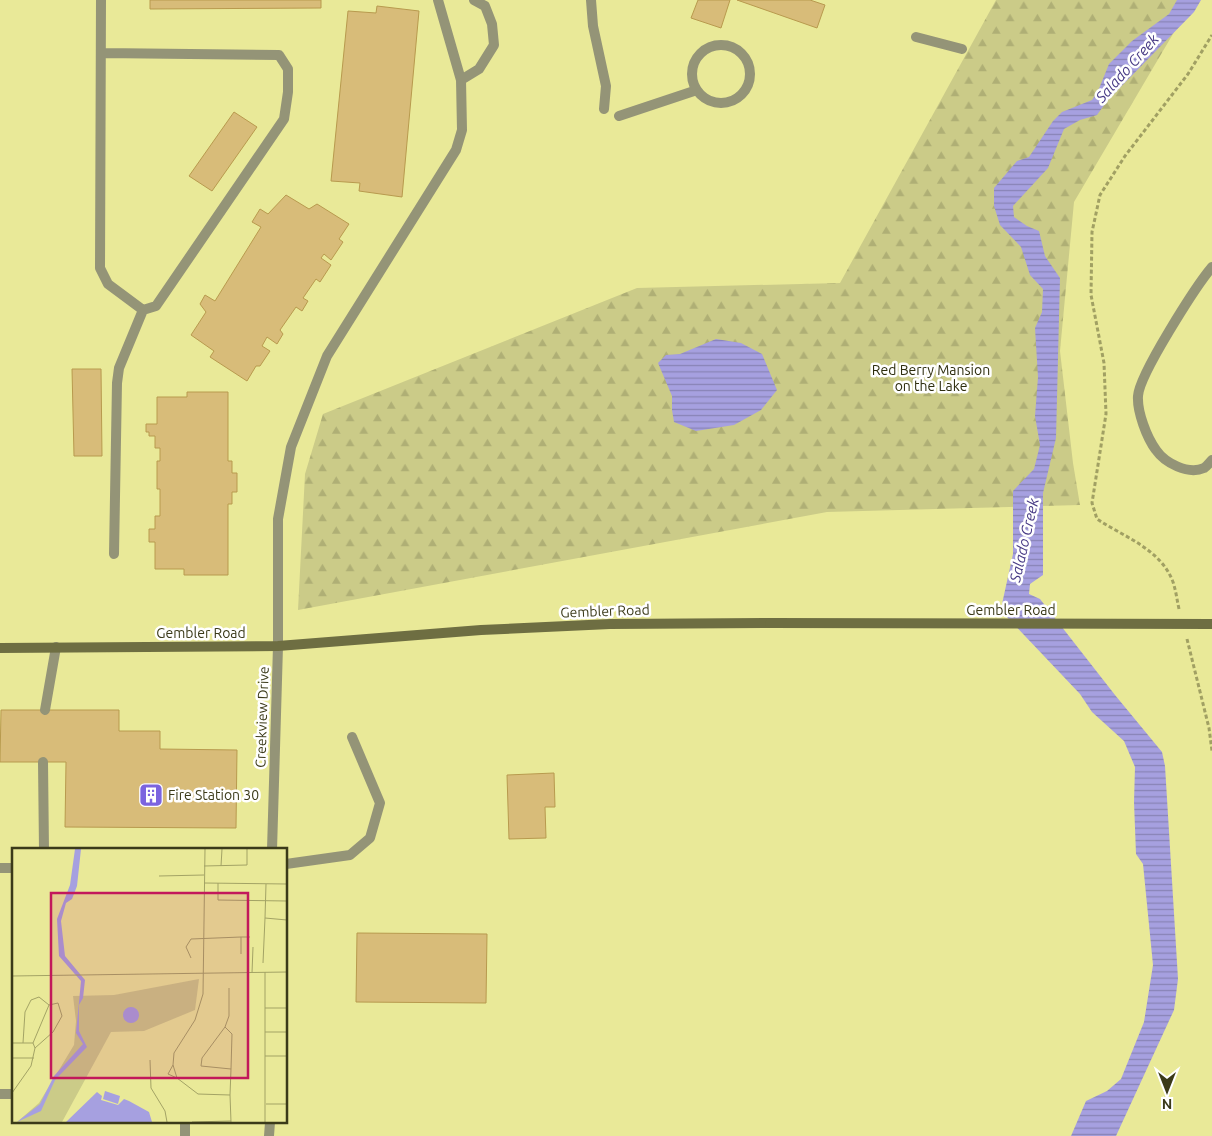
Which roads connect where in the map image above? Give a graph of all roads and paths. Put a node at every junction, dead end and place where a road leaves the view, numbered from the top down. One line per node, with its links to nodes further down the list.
1 (101, 0): 8 (street)
2 (438, 0): 9 (street, Creekview Drive)
3 (474, 0): 9 (street)
4 (591, 0): 11 (street)
5 (1212, 35): 16 (path)
6 (916, 36): 7 (street)
7 (962, 48)
8 (102, 53): 14 (street); 14 (street)
9 (461, 80): 19 (street, Creekview Drive)
10 (697, 90): 10 (street); 12 (street)
11 (604, 109)
12 (619, 116)
13 (1212, 267): 15 (street)
14 (143, 310): 17 (street)
15 (1212, 460)
16 (1146, 547)
17 (114, 554)
18 (1212, 624): 19 (main road, Gembler Road, bridge)
19 (278, 646): 20 (main road, Gembler Road); 28 (street, Creekview Drive)
20 (56, 647): 21 (main road, Gembler Road); 22 (street)
21 (0, 648)
22 (45, 710)
23 (1209, 728): 25 (path)
24 (352, 737): 29 (street)
25 (1212, 750)
26 (43, 762): 27 (street)
27 (44, 848)
28 (272, 848)
29 (288, 864)

